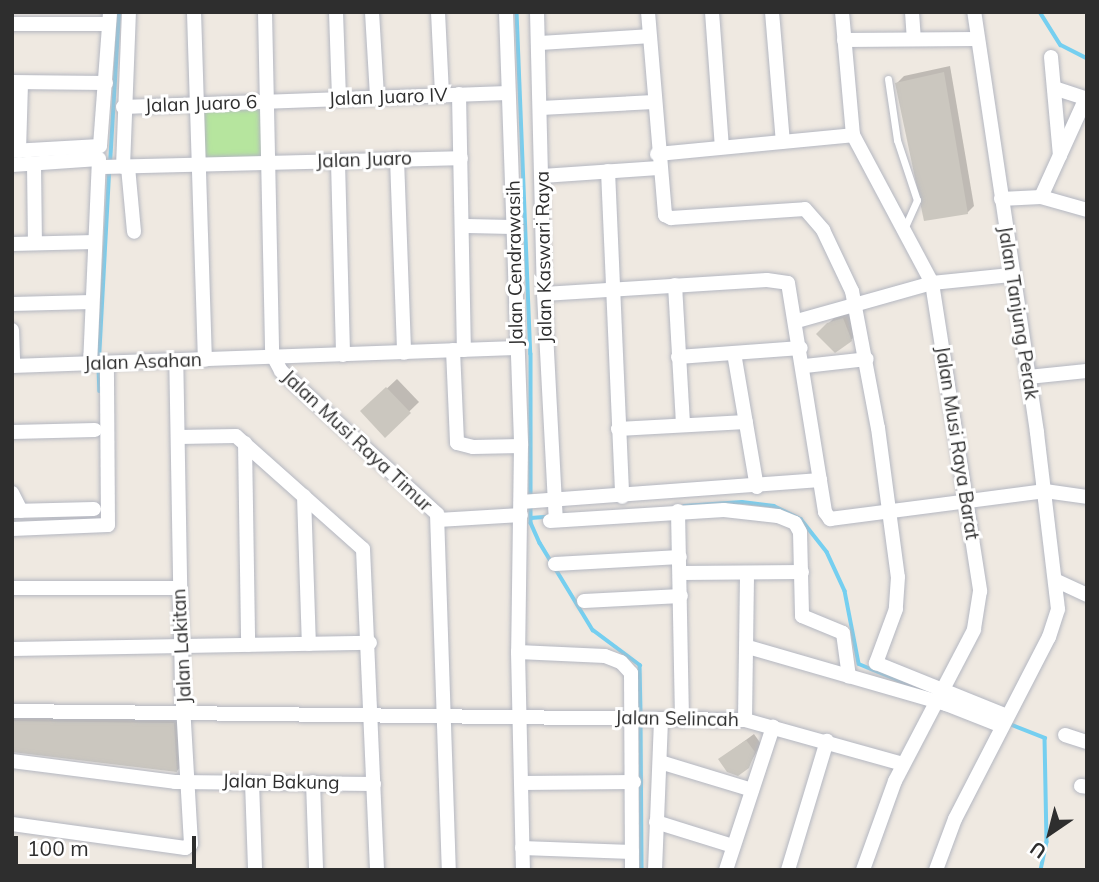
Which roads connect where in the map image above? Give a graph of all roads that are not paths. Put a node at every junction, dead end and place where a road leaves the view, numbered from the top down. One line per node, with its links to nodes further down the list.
1 (129, 12): 36 (street)
2 (194, 12): 35 (street)
3 (265, 12): 33 (street, Jalan Musi Raya Timur)
4 (336, 12): 31 (street)
5 (372, 12): 30 (street)
6 (438, 12): 29 (street)
7 (506, 12): 27 (street, Jalan Cendrawasih)
8 (537, 12): 21 (street, Jalan Kaswari Raya)
9 (648, 12): 17 (street)
10 (712, 12): 40 (street)
11 (772, 12): 39 (street)
12 (842, 12): 20 (street, Jalan Musi Raya Barat)
13 (912, 12): 18 (street)
14 (974, 12): 19 (street, Jalan Tanjung Perak)
15 (109, 18): 16 (street); 25 (street)
16 (12, 24)
17 (649, 36): 21 (street); 34 (street)
18 (914, 39): 19 (street); 20 (street)
19 (977, 39): 55 (street, Jalan Tanjung Perak)
20 (844, 40): 38 (street, Jalan Musi Raya Barat)
21 (539, 43): 37 (street, Jalan Kaswari Raya)
22 (1051, 57): 26 (street)
23 (888, 79): 59 (lane)
24 (16, 83): 25 (street); 41 (street)
25 (106, 83): 45 (street)
26 (1054, 88): 32 (street); 43 (street)
27 (509, 93): 28 (street, Jalan Juaro IV); 58 (street, Jalan Cendrawasih)
28 (459, 94): 29 (street, Jalan Juaro IV); 42 (street)
29 (442, 95): 30 (street, Jalan Juaro IV)
30 (377, 96): 31 (street, Jalan Juaro IV)
31 (339, 98): 33 (street, Jalan Juaro IV)
32 (1086, 98): 43 (street)
33 (267, 102): 35 (street, Jalan Juaro 6); 50 (street, Jalan Musi Raya Timur)
34 (654, 102): 37 (street); 46 (street)
35 (200, 103): 36 (street, Jalan Juaro 6); 49 (street)
36 (128, 107): 45 (street)
37 (541, 108): 53 (street, Jalan Kaswari Raya)
38 (853, 135): 39 (street); 59 (street, Jalan Musi Raya Barat)
39 (783, 142): 40 (street)
40 (722, 147): 46 (street)
41 (15, 151): 45 (street)
42 (461, 158): 44 (street, Jalan Juaro); 57 (street)
43 (1060, 158): 54 (street)
44 (397, 159): 47 (street, Jalan Juaro); 78 (street)
45 (108, 161): 48 (street); 49 (street, Jalan Juaro); 60 (street); 61 (street)
46 (658, 161): 52 (street); 70 (street)
47 (338, 162): 50 (street, Jalan Juaro); 79 (street)
48 (34, 164): 51 (street); 62 (street)
49 (198, 164): 50 (street, Jalan Juaro); 83 (street)
50 (268, 164): 81 (street, Jalan Musi Raya Timur)
51 (12, 165)
52 (608, 171): 53 (street); 67 (street)
53 (542, 176): 68 (street, Jalan Kaswari Raya)
54 (1041, 197): 55 (street); 56 (street)
55 (1001, 199): 64 (street, Jalan Tanjung Perak)
56 (1087, 210)
57 (463, 226): 58 (street); 76 (street)
58 (516, 227): 74 (street, Jalan Cendrawasih)
59 (905, 227): 65 (street, Jalan Musi Raya Barat)
60 (134, 232)
61 (95, 242): 62 (street); 69 (street)
62 (35, 243): 63 (street)
63 (12, 244)
64 (1011, 275): 65 (street); 89 (street, Jalan Tanjung Perak)
65 (932, 283): 70 (street); 107 (street, Jalan Musi Raya Barat)
66 (675, 285): 67 (street); 72 (street); 80 (street)
67 (613, 289): 68 (street); 92 (street)
68 (544, 294): 111 (street, Jalan Kaswari Raya)
69 (92, 302): 71 (street); 85 (street)
70 (856, 303): 72 (street); 82 (street)
71 (12, 304)
72 (797, 321): 75 (street)
73 (12, 330): 86 (street)
74 (517, 348): 76 (street, Jalan Asahan); 97 (street, Jalan Cendrawasih)
75 (801, 348): 77 (street); 87 (street)
76 (458, 350): 78 (street, Jalan Asahan); 97 (street)
77 (734, 352): 80 (street); 90 (street)
78 (404, 353): 79 (street, Jalan Asahan)
79 (343, 355): 81 (street, Jalan Asahan)
80 (678, 357): 91 (street)
81 (273, 358): 83 (street, Jalan Asahan); 113 (street, Jalan Musi Raya Timur)
82 (867, 359): 87 (street); 112 (street)
83 (205, 360): 84 (street, Jalan Asahan)
84 (176, 361): 85 (street, Jalan Asahan); 95 (street, Jalan Lakitan)
85 (98, 364): 86 (street, Jalan Asahan); 114 (street)
86 (13, 366)
87 (804, 366): 98 (street)
88 (1087, 370): 89 (street)
89 (1028, 377): 100 (street, Jalan Tanjung Perak)
90 (746, 422): 91 (street); 99 (street)
91 (683, 424): 92 (street)
92 (618, 429): 103 (street)
93 (95, 430): 94 (street)
94 (12, 432)
95 (179, 437): 96 (street); 121 (street, Jalan Lakitan)
96 (245, 443): 102 (street); 128 (street)
97 (521, 446): 106 (street, Jalan Cendrawasih)
98 (820, 480): 99 (street); 112 (street)
99 (757, 486): 105 (street)
100 (1045, 491): 104 (street); 107 (street); 120 (street, Jalan Tanjung Perak)
101 (12, 493): 109 (street)
102 (304, 496): 126 (street); 127 (street)
103 (622, 497): 105 (street); 111 (street)
104 (1087, 497)
105 (724, 501): 110 (street); 117 (street)
106 (527, 505): 111 (street); 113 (street); 132 (street, Jalan Cendrawasih)
107 (966, 505): 112 (street); 134 (street, Jalan Musi Raya Barat)
108 (94, 509): 109 (street)
109 (17, 511)
110 (678, 511): 111 (street); 115 (street)
111 (555, 514)
112 (892, 514): 134 (street)
113 (438, 520): 139 (street, Jalan Musi Raya Timur)
114 (12, 529)
115 (680, 557): 116 (street); 118 (street)
116 (555, 564)
117 (802, 572): 119 (street); 133 (street)
118 (681, 573): 119 (street); 124 (street)
119 (747, 573): 130 (street)
120 (1057, 581): 123 (street); 144 (street, Jalan Tanjung Perak)
121 (179, 588): 122 (street); 129 (street, Jalan Lakitan)
122 (12, 589)
123 (1087, 595)
124 (681, 596): 125 (street); 142 (street)
125 (584, 601)
126 (370, 643): 127 (street); 137 (street)
127 (309, 644): 128 (street)
128 (248, 645): 129 (street)
129 (180, 647): 131 (street); 136 (street, Jalan Lakitan)
130 (748, 647): 133 (street); 143 (street)
131 (12, 649)
132 (518, 652): 138 (street, Jalan Cendrawasih); 140 (street)
133 (849, 677): 134 (street)
134 (940, 694): 144 (street); 151 (street, Jalan Musi Raya Barat)
135 (12, 711): 136 (street)
136 (184, 712): 137 (street, Jalan Lakitan); 152 (street)
137 (373, 717): 139 (street, Jalan Lakitan); 157 (street)
138 (518, 717): 139 (street, Jalan Selincah); 140 (street, Jalan Selincah); 156 (street, Jalan Cendrawasih)
139 (445, 718): 167 (street, Jalan Musi Raya Timur)
140 (636, 718): 141 (street, Jalan Selincah); 155 (street)
141 (658, 719): 142 (street, Jalan Selincah); 150 (street)
142 (682, 720): 143 (street, Jalan Selincah)
143 (745, 720): 145 (street, Jalan Selincah)
144 (1004, 720): 174 (street, Jalan Tanjung Perak)
145 (773, 727): 147 (street, Jalan Selincah); 158 (street)
146 (1065, 736): 148 (street)
147 (827, 741): 151 (street, Jalan Selincah); 172 (street)
148 (1087, 742)
149 (12, 761): 152 (street, Jalan Bakung)
150 (660, 762): 158 (street); 159 (street)
151 (903, 765): 173 (street, Jalan Musi Raya Barat)
152 (188, 782): 153 (street, Jalan Bakung); 160 (street)
153 (253, 782): 154 (street, Jalan Bakung); 164 (street)
154 (313, 782): 157 (street, Jalan Bakung); 165 (street)
155 (634, 782): 156 (street); 163 (street)
156 (521, 783): 162 (street, Jalan Cendrawasih)
157 (374, 784): 166 (street)
158 (752, 790): 161 (street)
159 (656, 822): 161 (street); 170 (street)
160 (12, 824)
161 (733, 846): 171 (street)
162 (522, 848): 163 (street); 168 (street, Jalan Cendrawasih)
163 (632, 852): 169 (street)
164 (256, 870)
165 (316, 870)
166 (377, 870)
167 (449, 870)
168 (523, 870)
169 (632, 870)
170 (655, 870)
171 (726, 870)
172 (788, 870)
173 (863, 870)
174 (936, 870)

